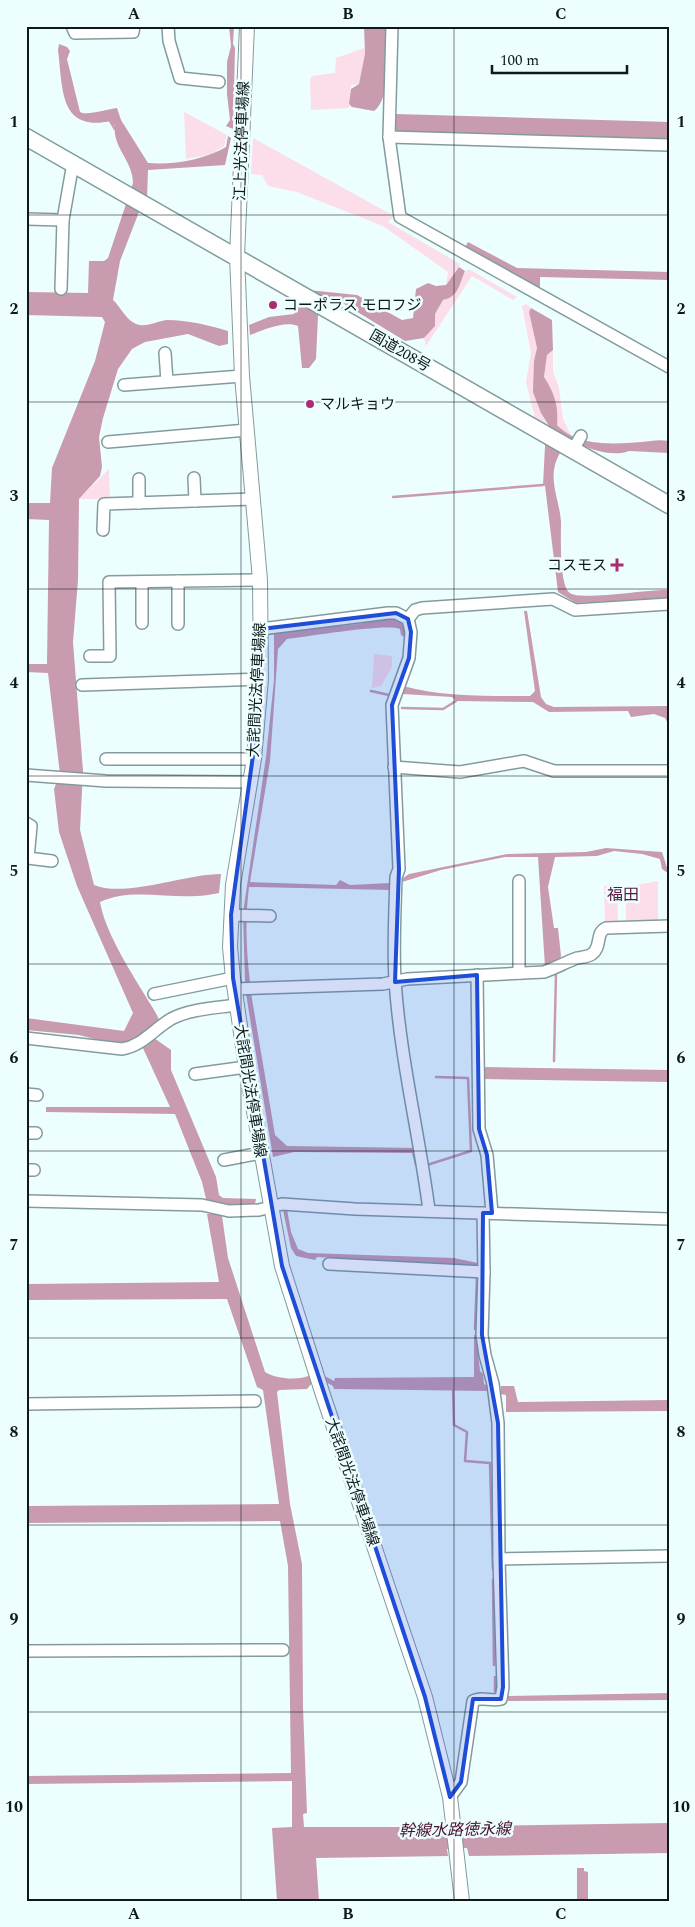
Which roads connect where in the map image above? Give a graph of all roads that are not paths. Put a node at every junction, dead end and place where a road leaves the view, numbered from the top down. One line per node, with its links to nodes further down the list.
1 (72, 26): 2 (street)
2 (134, 26)
3 (168, 26): 6 (street)
4 (247, 26): 13 (main road, 江上光法停車場線)
5 (392, 26): 8 (street)
6 (219, 82)
7 (26, 137): 10 (highway, 国道208号)
8 (389, 137): 9 (street); 16 (street)
9 (669, 145)
10 (73, 164): 12 (street); 13 (highway, 国道208号)
11 (26, 219): 12 (street)
12 (63, 220): 14 (street)
13 (237, 256): 17 (main road, 大詫間光法停車場線); 27 (highway, 国道208号)
14 (61, 289)
15 (165, 353): 18 (street)
16 (669, 366)
17 (242, 376): 18 (street); 20 (main road, 大詫間光法停車場線)
18 (167, 381): 19 (street)
19 (124, 385)
20 (246, 430): 21 (street); 24 (main road, 大詫間光法停車場線)
21 (108, 442)
22 (194, 478): 25 (street)
23 (139, 479): 26 (street)
24 (253, 500): 25 (street); 29 (main road, 大詫間光法停車場線)
25 (195, 501): 26 (street)
26 (139, 503): 28 (street)
27 (669, 505)
28 (104, 530)
29 (260, 580): 30 (street); 36 (main road, 大詫間光法停車場線)
30 (178, 581): 31 (street); 35 (street)
31 (142, 582): 34 (street); 37 (street)
32 (669, 604): 33 (street)
33 (408, 619): 36 (street); 42 (street)
34 (142, 623)
35 (178, 624)
36 (261, 629): 38 (main road, 大詫間光法停車場線)
37 (90, 656)
38 (260, 679): 39 (street); 41 (main road, 大詫間光法停車場線)
39 (82, 685)
40 (106, 759): 41 (street)
41 (254, 759): 45 (main road, 大詫間光法停車場線)
42 (394, 766): 43 (street); 54 (street)
43 (669, 771)
44 (26, 775): 45 (street)
45 (250, 782): 49 (main road, 大詫間光法停車場線)
46 (26, 823): 47 (street)
47 (52, 861)
48 (520, 881): 52 (street)
49 (239, 915): 50 (street); 55 (main road, 大詫間光法停車場線)
50 (270, 916)
51 (669, 926): 52 (street)
52 (520, 973): 53 (street)
53 (477, 976): 54 (street); 66 (street)
54 (395, 982): 55 (street); 65 (street)
55 (233, 983): 56 (street); 57 (main road, 大詫間光法停車場線)
56 (154, 994)
57 (236, 1005): 58 (street); 59 (main road, 大詫間光法停車場線)
58 (26, 1038)
59 (246, 1067): 60 (street); 61 (main road, 大詫間光法停車場線)
60 (195, 1074)
61 (261, 1153): 62 (street); 64 (main road, 大詫間光法停車場線)
62 (224, 1160)
63 (26, 1201): 64 (street)
64 (270, 1208): 65 (street); 76 (main road, 大詫間光法停車場線)
65 (430, 1210): 66 (street)
66 (487, 1213): 67 (street); 69 (street)
67 (669, 1219)
68 (329, 1264): 69 (street)
69 (484, 1272): 73 (street)
70 (255, 1401): 71 (street)
71 (26, 1404)
72 (669, 1556): 73 (street)
73 (499, 1559): 76 (street)
74 (284, 1650): 75 (street)
75 (26, 1651)
76 (450, 1797): 77 (main road, 大詫間光法停車場線)
77 (462, 1901)

